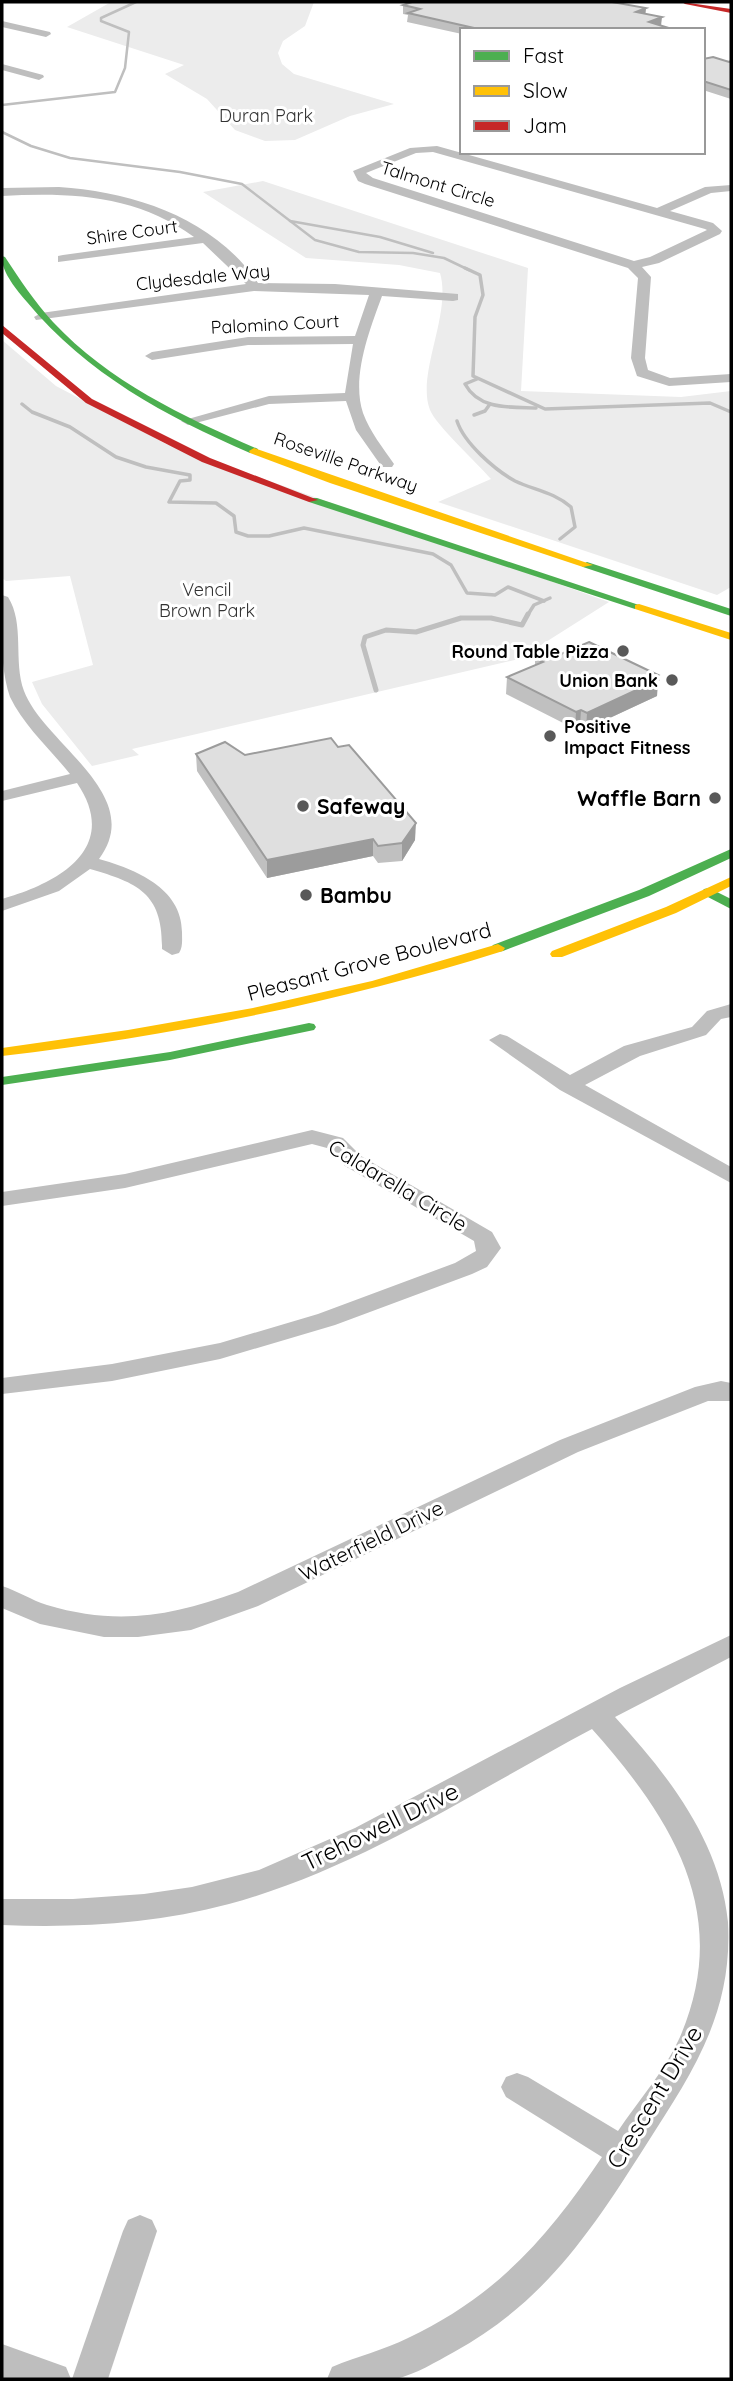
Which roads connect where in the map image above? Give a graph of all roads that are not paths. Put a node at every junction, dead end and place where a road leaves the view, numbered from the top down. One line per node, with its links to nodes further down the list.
1 (685, 2): 3 (main road)
2 (705, 2): 3 (main road)
3 (731, 8)
4 (2, 24): 5 (street)
5 (16, 28): 6 (street); 7 (street)
6 (2, 32)
7 (46, 34)
8 (2, 67): 9 (street)
9 (39, 77)
10 (2, 192): 11 (street)
11 (207, 239): 13 (street, Shire Court); 15 (street)
12 (2, 259): 18 (main road, Roseville Parkway)
13 (63, 259)
14 (633, 265): 14 (street, Talmont Circle); 21 (street)
15 (254, 287): 16 (street, Clydesdale Way); 18 (street, Clydesdale Way)
16 (377, 291): 17 (street, Clydesdale Way); 19 (street)
17 (453, 297)
18 (17, 321): 23 (main road, Roseville Parkway); 28 (main road, Roseville Parkway)
19 (359, 340): 20 (street, Palomino Court); 22 (street)
20 (152, 356)
21 (731, 378)
22 (351, 397): 23 (street); 24 (street)
23 (188, 421): 26 (main road, Roseville Parkway)
24 (387, 464)
25 (2, 600): 27 (street)
26 (731, 613)
27 (5, 620): 29 (street)
28 (731, 638)
29 (10, 699): 30 (street)
30 (80, 777): 31 (street); 33 (street)
31 (2, 796)
32 (731, 853): 34 (main road, Pleasant Grove Boulevard)
33 (87, 862): 37 (street); 40 (street)
34 (678, 880): 39 (main road); 45 (main road, Pleasant Grove Boulevard)
35 (731, 881): 36 (main road)
36 (709, 892): 38 (main road); 39 (main road)
37 (2, 905)
38 (731, 905)
39 (608, 935): 41 (main road)
40 (172, 949)
41 (540, 961)
42 (731, 1010): 47 (street)
43 (327, 1023): 46 (main road)
44 (500, 1041): 47 (street)
45 (2, 1052)
46 (2, 1081)
47 (568, 1084): 48 (street)
48 (731, 1176)
49 (2, 1199): 50 (street, Caldarella Circle)
50 (2, 1386)
51 (731, 1392): 52 (street, Waterfield Drive)
52 (2, 1596)
53 (731, 1645): 54 (street, Trehowell Drive)
54 (596, 1715): 55 (street, Trehowell Drive); 57 (street, Crescent Drive)
55 (2, 1912)
56 (517, 2087): 57 (street)
57 (623, 2152): 62 (street, Crescent Drive)
58 (140, 2231): 61 (street)
59 (2, 2361): 60 (street)
60 (53, 2379)
61 (90, 2379)
62 (345, 2379)

